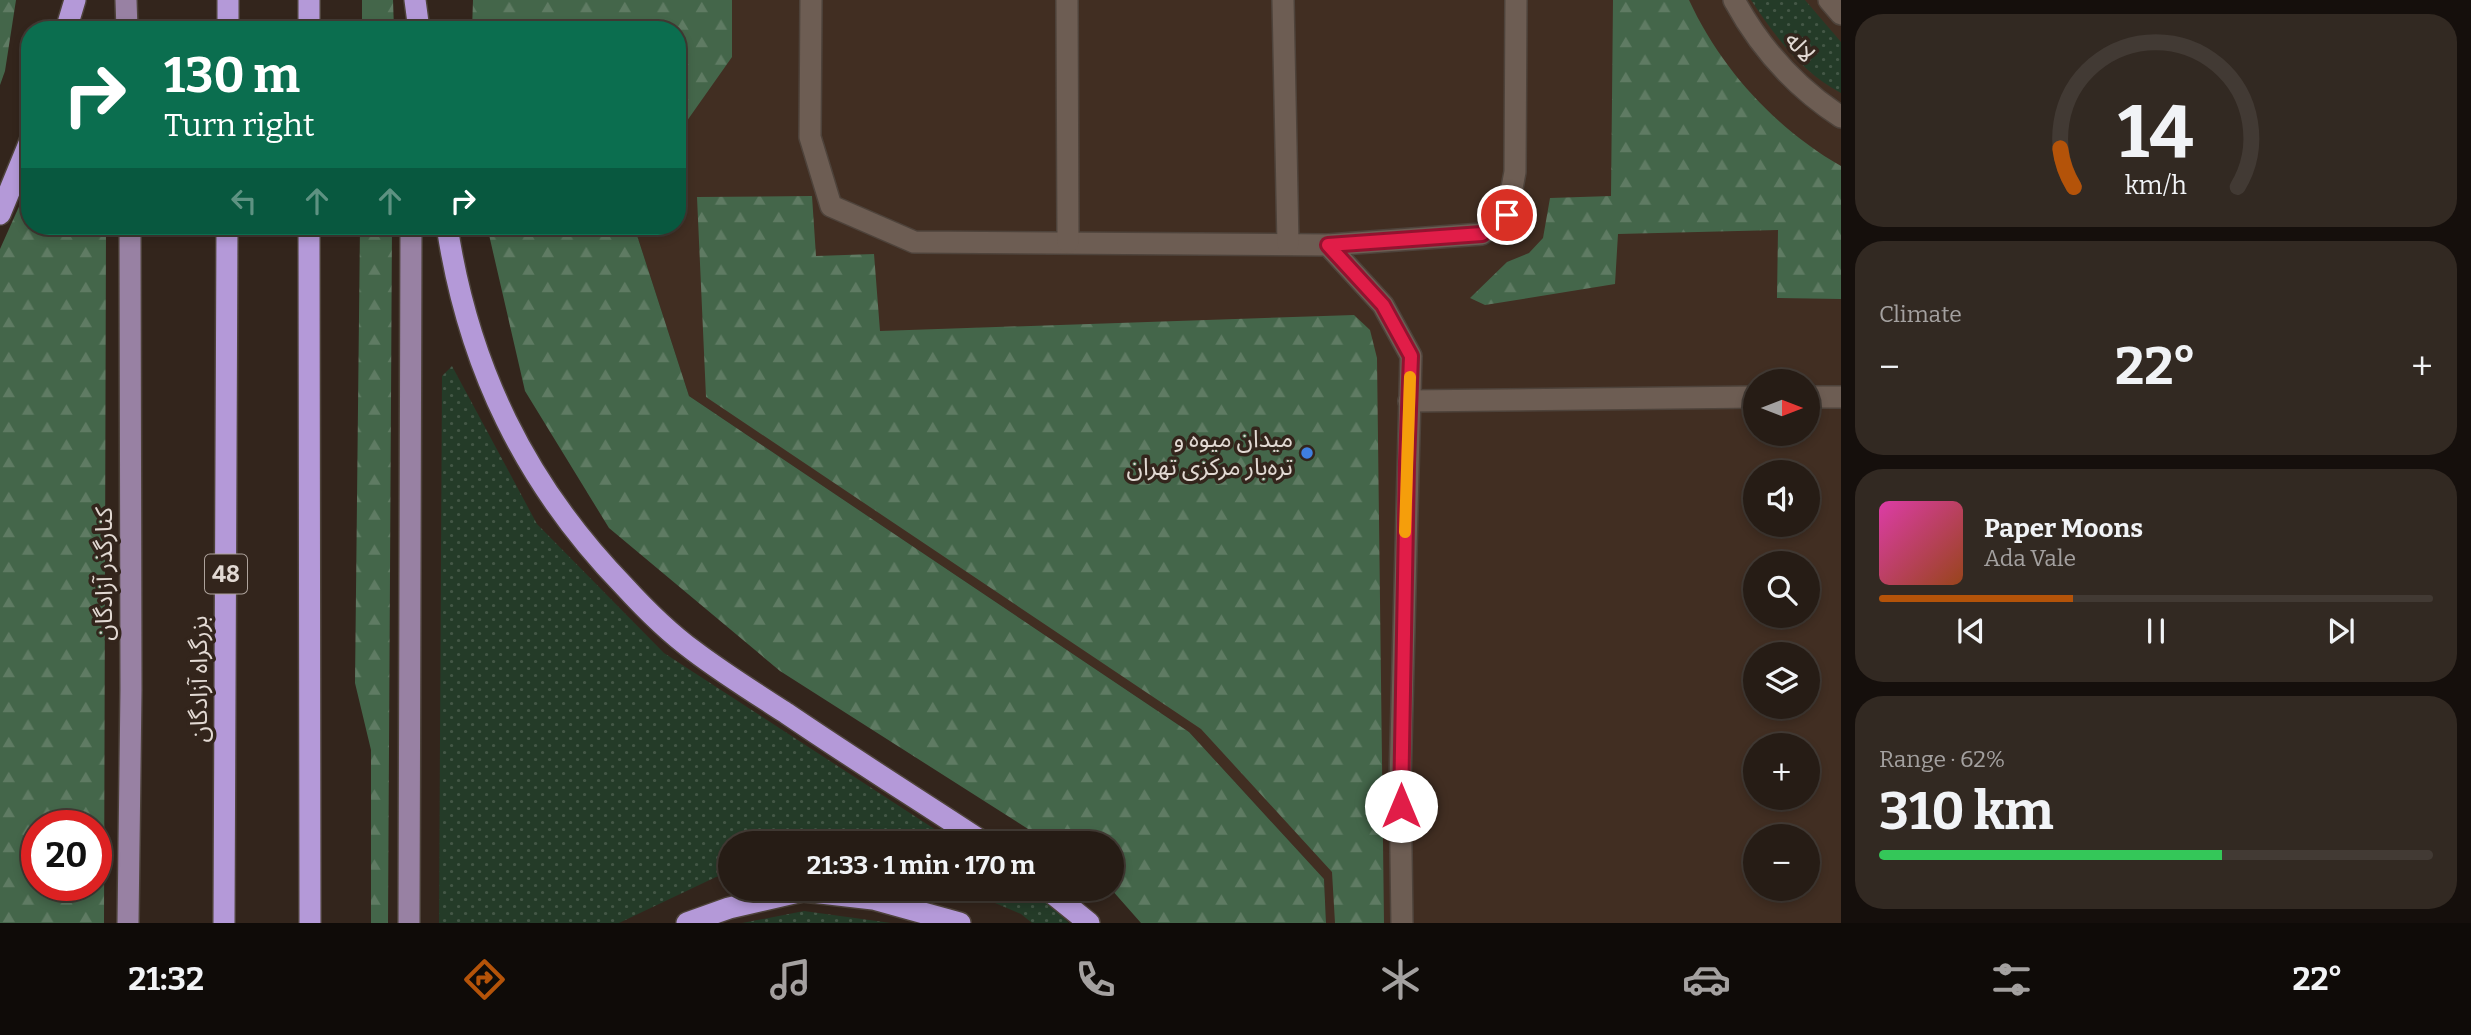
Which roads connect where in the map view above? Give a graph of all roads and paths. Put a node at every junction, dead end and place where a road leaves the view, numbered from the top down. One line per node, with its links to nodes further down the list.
1 (75, 0): 13 (highway)
2 (127, 0): 14 (main road)
3 (228, 0): 15 (highway)
4 (309, 0): 16 (highway)
5 (413, 0): 17 (main road); 18 (highway)
6 (811, 0): 27 (street)
7 (1068, 0): 27 (street)
8 (1283, 0): 28 (street)
9 (1516, 0): 29 (street)
10 (1734, 0): 19 (street, لاله)
11 (1829, 0): 12 (street)
12 (1841, 14)
13 (69, 21)
14 (127, 21)
15 (228, 21)
16 (309, 21)
17 (412, 21)
18 (417, 21)
19 (1841, 117)
20 (21, 163): 21 (highway)
21 (0, 214)
22 (130, 235): 36 (main road, کنارگذر آزادگان)
23 (227, 235): 37 (highway, بزرگراه آزادگان / 48)
24 (309, 235): 38 (highway)
25 (411, 235): 39 (main road)
26 (449, 235): 34 (highway)
27 (1068, 242): 28 (street)
28 (1288, 244): 29 (street)
29 (1328, 245): 33 (street)
30 (1743, 397): 33 (street)
31 (1820, 397): 32 (street)
32 (1841, 397)
33 (1409, 401): 43 (street)
34 (966, 831)
35 (1061, 901): 42 (highway)
36 (128, 923)
37 (224, 923)
38 (310, 923)
39 (409, 923)
40 (687, 923): 41 (highway)
41 (960, 923)
42 (1088, 923)
43 (1402, 923)

